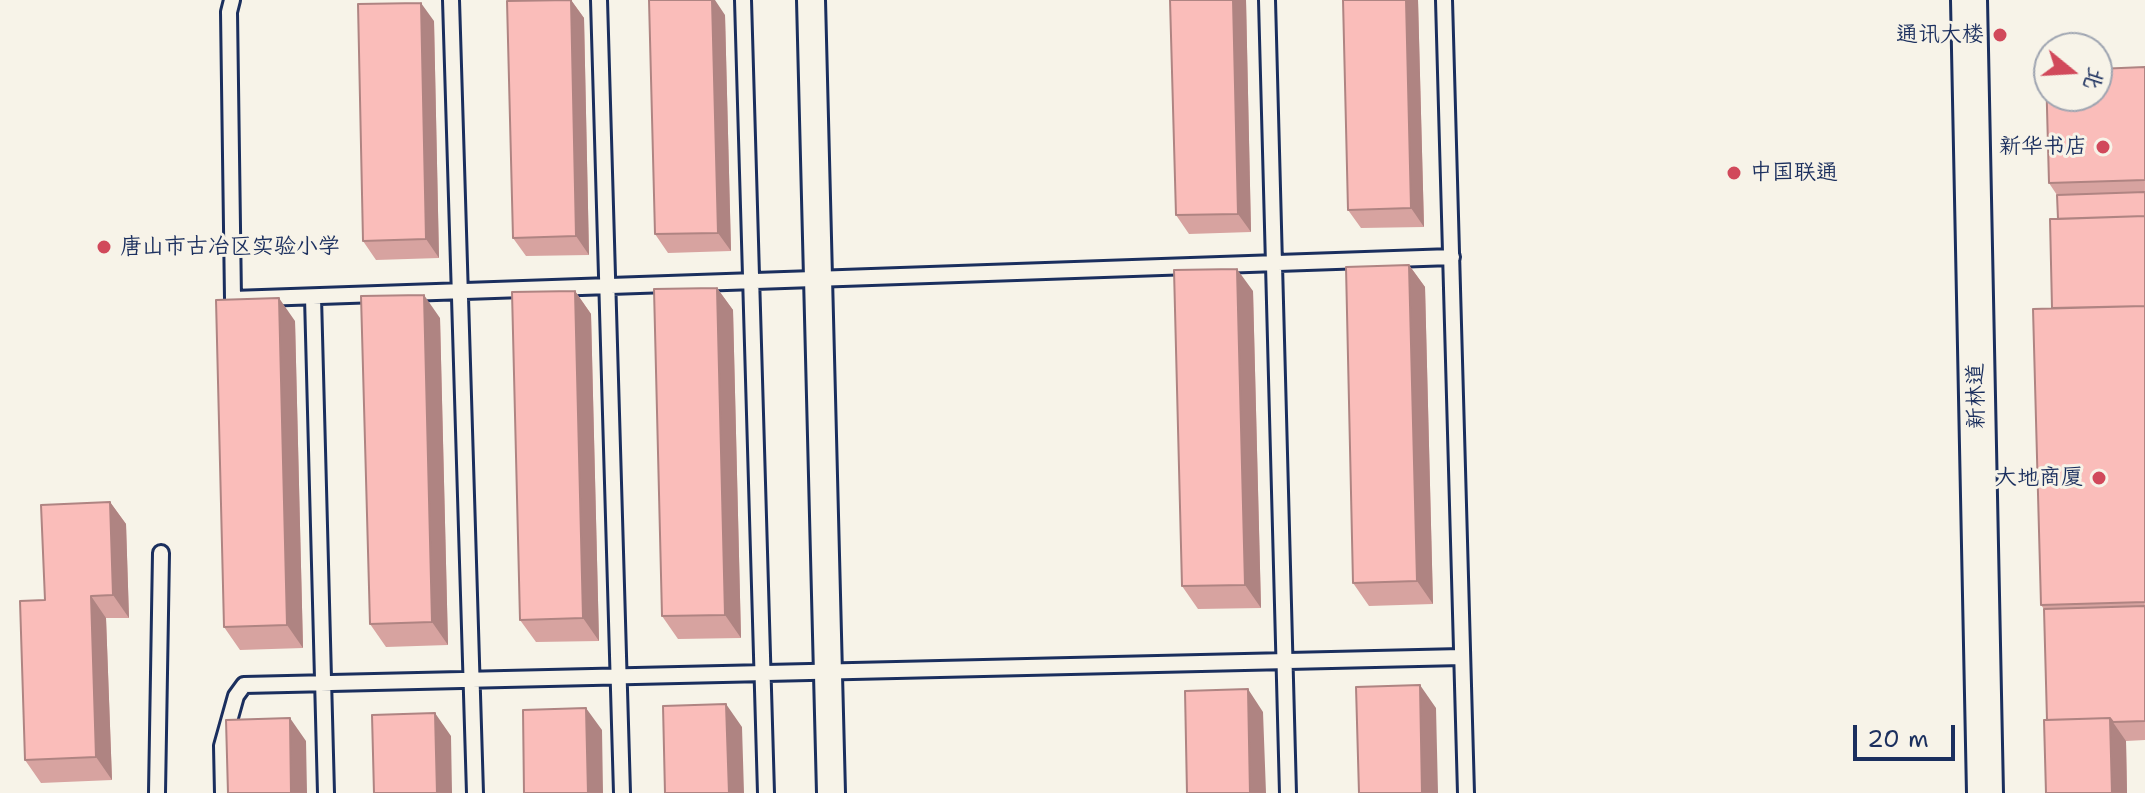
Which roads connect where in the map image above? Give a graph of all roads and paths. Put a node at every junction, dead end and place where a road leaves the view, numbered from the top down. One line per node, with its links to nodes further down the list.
1 (232, 0): 15 (lane)
2 (451, 0): 14 (lane)
3 (599, 0): 13 (lane)
4 (743, 0): 12 (lane)
5 (811, 0): 11 (street)
6 (1267, 0): 10 (lane)
7 (1444, 0): 9 (lane)
8 (1969, 0): 33 (street, 新林道)
9 (1452, 257): 10 (lane); 17 (lane)
10 (1274, 263): 11 (lane); 18 (lane)
11 (818, 279): 12 (lane); 19 (street)
12 (751, 282): 13 (lane); 20 (lane)
13 (608, 287): 14 (lane); 21 (lane)
14 (460, 292): 15 (lane); 22 (lane)
15 (313, 297): 23 (lane)
16 (161, 553): 24 (lane)
17 (1462, 657): 18 (lane); 32 (lane)
18 (1285, 661): 19 (lane); 31 (lane)
19 (828, 672): 20 (lane); 30 (street)
20 (762, 673): 21 (lane); 29 (lane)
21 (619, 677): 22 (lane); 28 (lane)
22 (471, 680): 23 (lane); 27 (lane)
23 (323, 684): 25 (lane); 26 (lane)
24 (157, 793)
25 (223, 793)
26 (326, 793)
27 (475, 793)
28 (622, 793)
29 (766, 793)
30 (831, 793)
31 (1288, 793)
32 (1466, 793)
33 (1985, 793)

